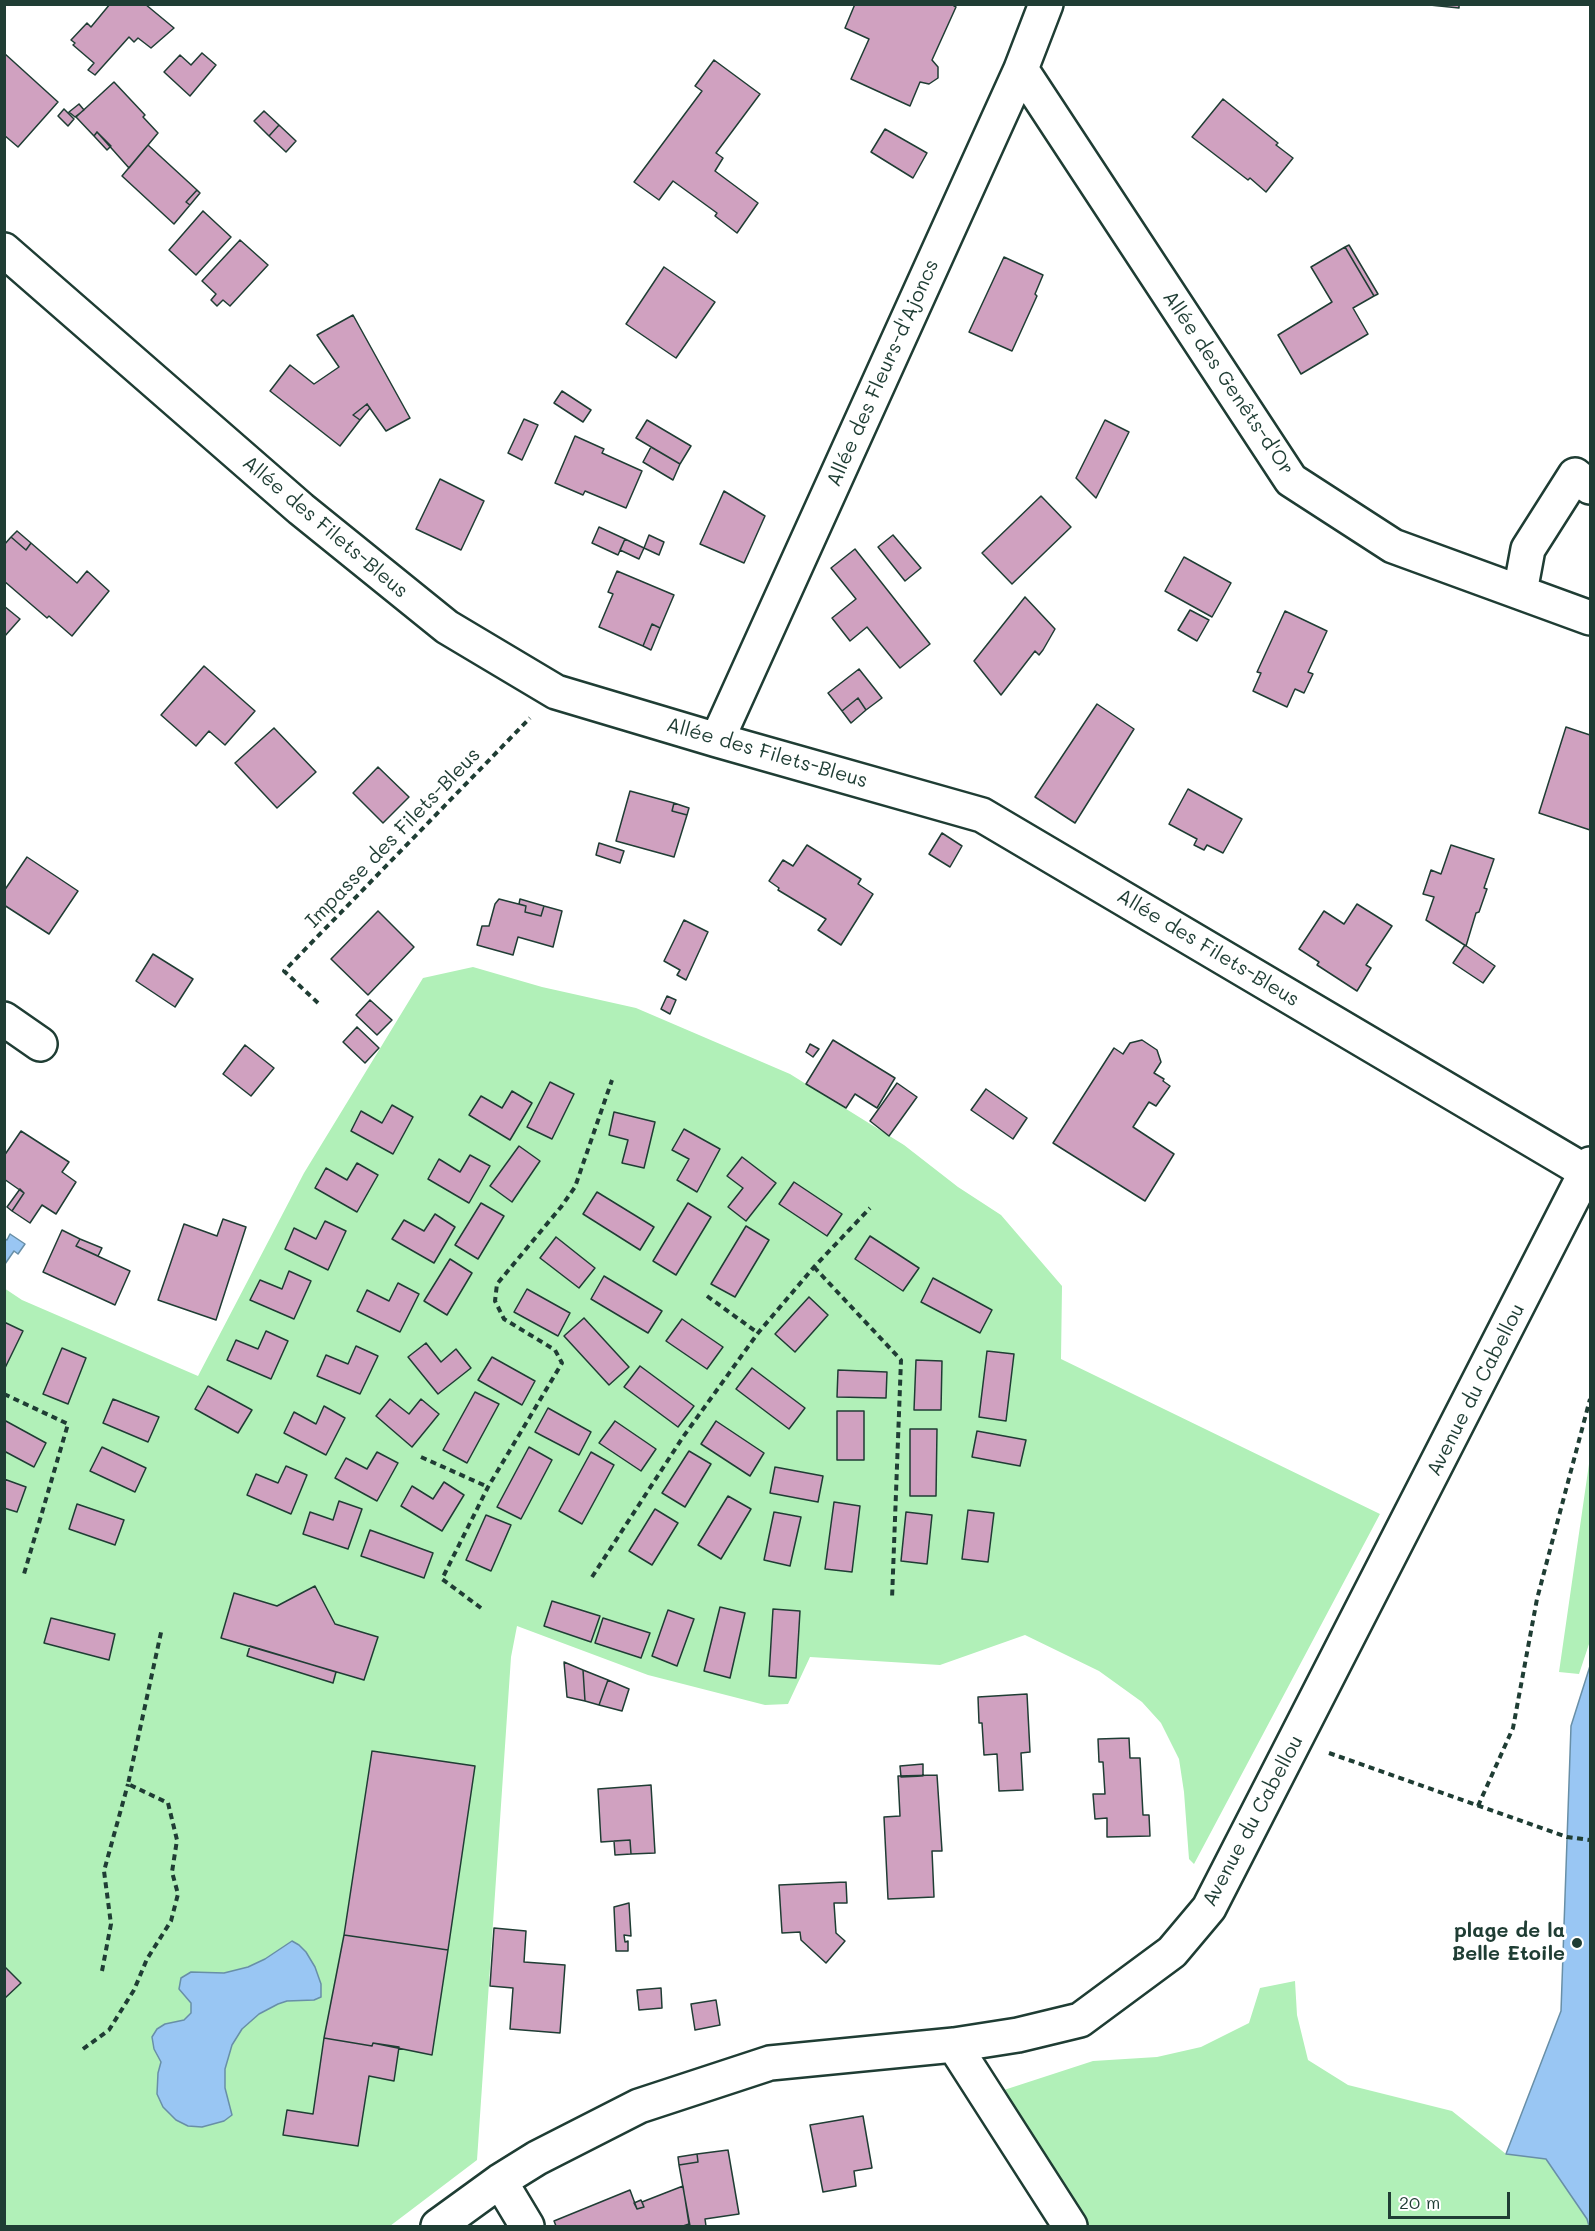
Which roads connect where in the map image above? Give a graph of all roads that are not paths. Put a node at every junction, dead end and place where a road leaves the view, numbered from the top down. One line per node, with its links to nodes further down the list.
1 (1046, 4): 2 (street, Allée des Fleurs-d'Ajoncs)
2 (1021, 69): 5 (street, Allée des Genêts-d'Or); 7 (street, Allée des Fleurs-d'Ajoncs)
3 (4, 250): 7 (street, Allée des Filets-Bleus)
4 (1590, 487): 5 (street)
5 (1520, 592): 6 (street, Allée des Genêts-d'Or)
6 (1590, 618)
7 (717, 740): 10 (street, Allée des Filets-Bleus)
8 (4, 1019): 9 (street)
9 (40, 1044)
10 (1589, 1168): 11 (street, Avenue du Cabellou)
11 (954, 2045): 12 (street, Avenue du Cabellou); 15 (street)
12 (500, 2181): 13 (street, Avenue du Cabellou); 14 (street)
13 (443, 2225)
14 (527, 2226)
15 (1070, 2226)

